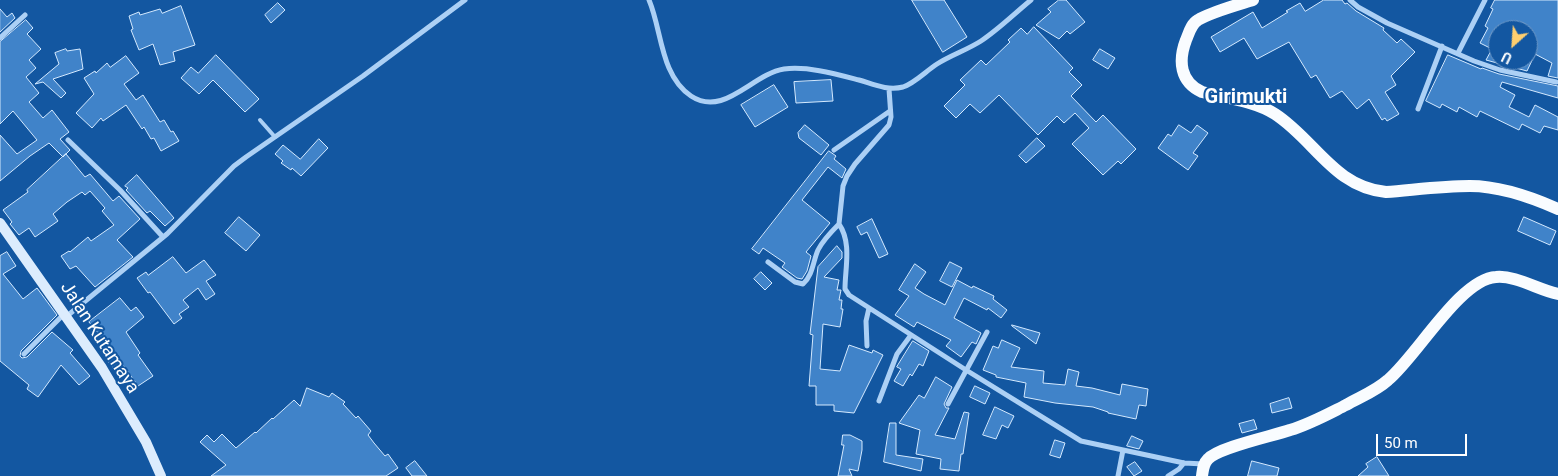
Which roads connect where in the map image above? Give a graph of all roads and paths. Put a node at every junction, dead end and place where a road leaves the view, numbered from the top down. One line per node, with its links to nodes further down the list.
1 (465, 0): 16 (street)
2 (649, 0): 12 (street)
3 (1031, 0): 12 (street)
4 (1253, 0): 19 (main road)
5 (1350, 0): 9 (street)
6 (1485, 0): 10 (street)
7 (26, 14): 8 (street)
8 (0, 38)
9 (1442, 46): 10 (street); 13 (street)
10 (1458, 53): 11 (street)
11 (1556, 82)
12 (889, 89): 14 (street)
13 (1418, 109)
14 (890, 111): 18 (street); 21 (street)
15 (260, 120): 16 (lane)
16 (275, 138): 22 (street)
17 (68, 140): 22 (street)
18 (834, 150)
19 (1558, 209)
20 (0, 224): 26 (main road, Jalan Kutamaya)
21 (839, 224): 23 (street); 25 (street)
22 (163, 237): 26 (street)
23 (768, 262)
24 (1558, 294): 36 (main road)
25 (870, 308): 28 (street); 29 (street)
26 (66, 315): 30 (street); 37 (main road, Jalan Kutamaya)
27 (987, 332): 31 (street)
28 (911, 335): 31 (street); 32 (street)
29 (867, 346)
30 (24, 354)
31 (966, 370): 33 (street); 34 (street)
32 (879, 401)
33 (948, 404)
34 (1123, 450): 35 (street); 38 (street)
35 (1184, 463): 36 (street); 39 (street)
36 (1203, 470)
37 (161, 476)
38 (1118, 476)
39 (1168, 476)

